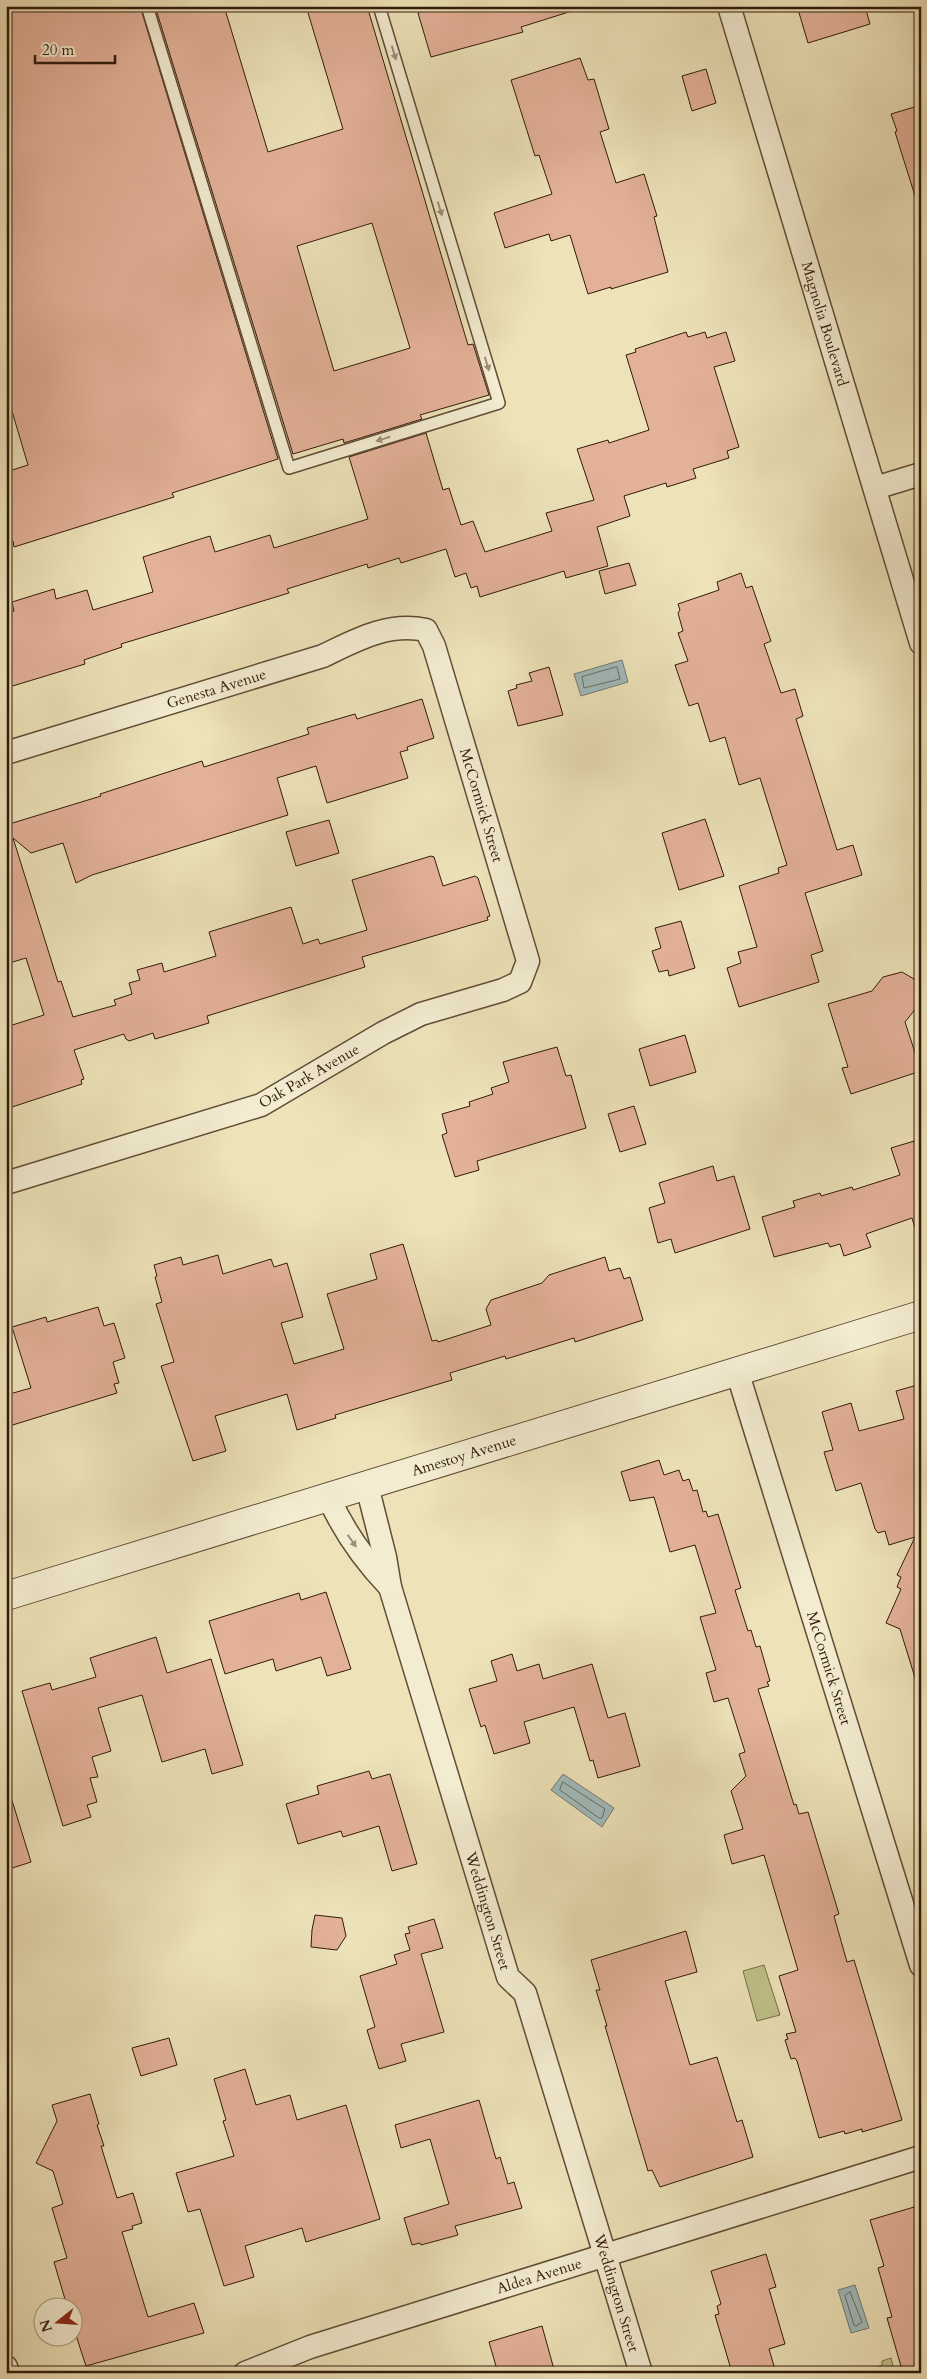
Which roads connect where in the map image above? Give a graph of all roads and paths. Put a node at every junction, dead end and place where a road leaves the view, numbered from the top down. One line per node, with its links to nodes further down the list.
1 (147, 6): 2 (lane, one-way to 1)
2 (380, 6)
3 (729, 6): 5 (street, Magnolia Boulevard)
4 (921, 474): 5 (street)
5 (875, 488): 7 (street, Magnolia Boulevard)
6 (426, 630): 8 (street, Genesta Avenue); 9 (street, McCormick Street)
7 (921, 643)
8 (6, 753)
9 (520, 982): 10 (street, Oak Park Avenue)
10 (6, 1183)
11 (921, 1315): 12 (street, Amestoy Avenue)
12 (737, 1371): 13 (street, Amestoy Avenue); 17 (street, McCormick Street)
13 (367, 1486): 14 (street, Amestoy Avenue); 15 (street, Weddington Street)
14 (329, 1498): 15 (street, Weddington Street, one-way to 15); 16 (street, Amestoy Avenue)
15 (390, 1586): 19 (street, Weddington Street)
16 (6, 1596)
17 (921, 1965)
18 (921, 2157): 19 (street, Aldea Avenue)
19 (605, 2256): 22 (street, Aldea Avenue); 23 (street, Weddington Street)
20 (6, 2367): 21 (street)
21 (8, 2373)
22 (245, 2373)
23 (641, 2373)

